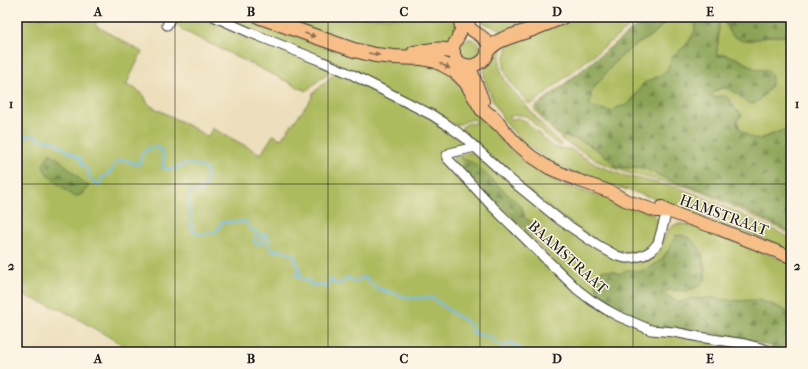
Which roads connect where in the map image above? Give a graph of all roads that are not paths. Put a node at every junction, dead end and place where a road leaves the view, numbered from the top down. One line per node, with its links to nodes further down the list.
1 (216, 17): 12 (street, BAAMSTRAAT)
2 (260, 17): 8 (highway, one-way to 8)
3 (459, 17): 7 (main road)
4 (467, 17): 6 (main road)
5 (562, 17): 6 (highway)
6 (488, 50): 9 (main road)
7 (453, 52): 8 (highway); 10 (main road, HAMSTRAAT)
8 (394, 57): 11 (highway, one-way to 11)
9 (481, 62): 10 (main road); 11 (main road, HAMSTRAAT)
10 (468, 66): 11 (main road, HAMSTRAAT)
11 (499, 124): 13 (main road, HAMSTRAAT)
12 (475, 147): 13 (street, BAAMSTRAAT); 15 (street, BAAMSTRAAT)
13 (667, 211): 14 (main road, HAMSTRAAT)
14 (791, 258)
15 (773, 352)

